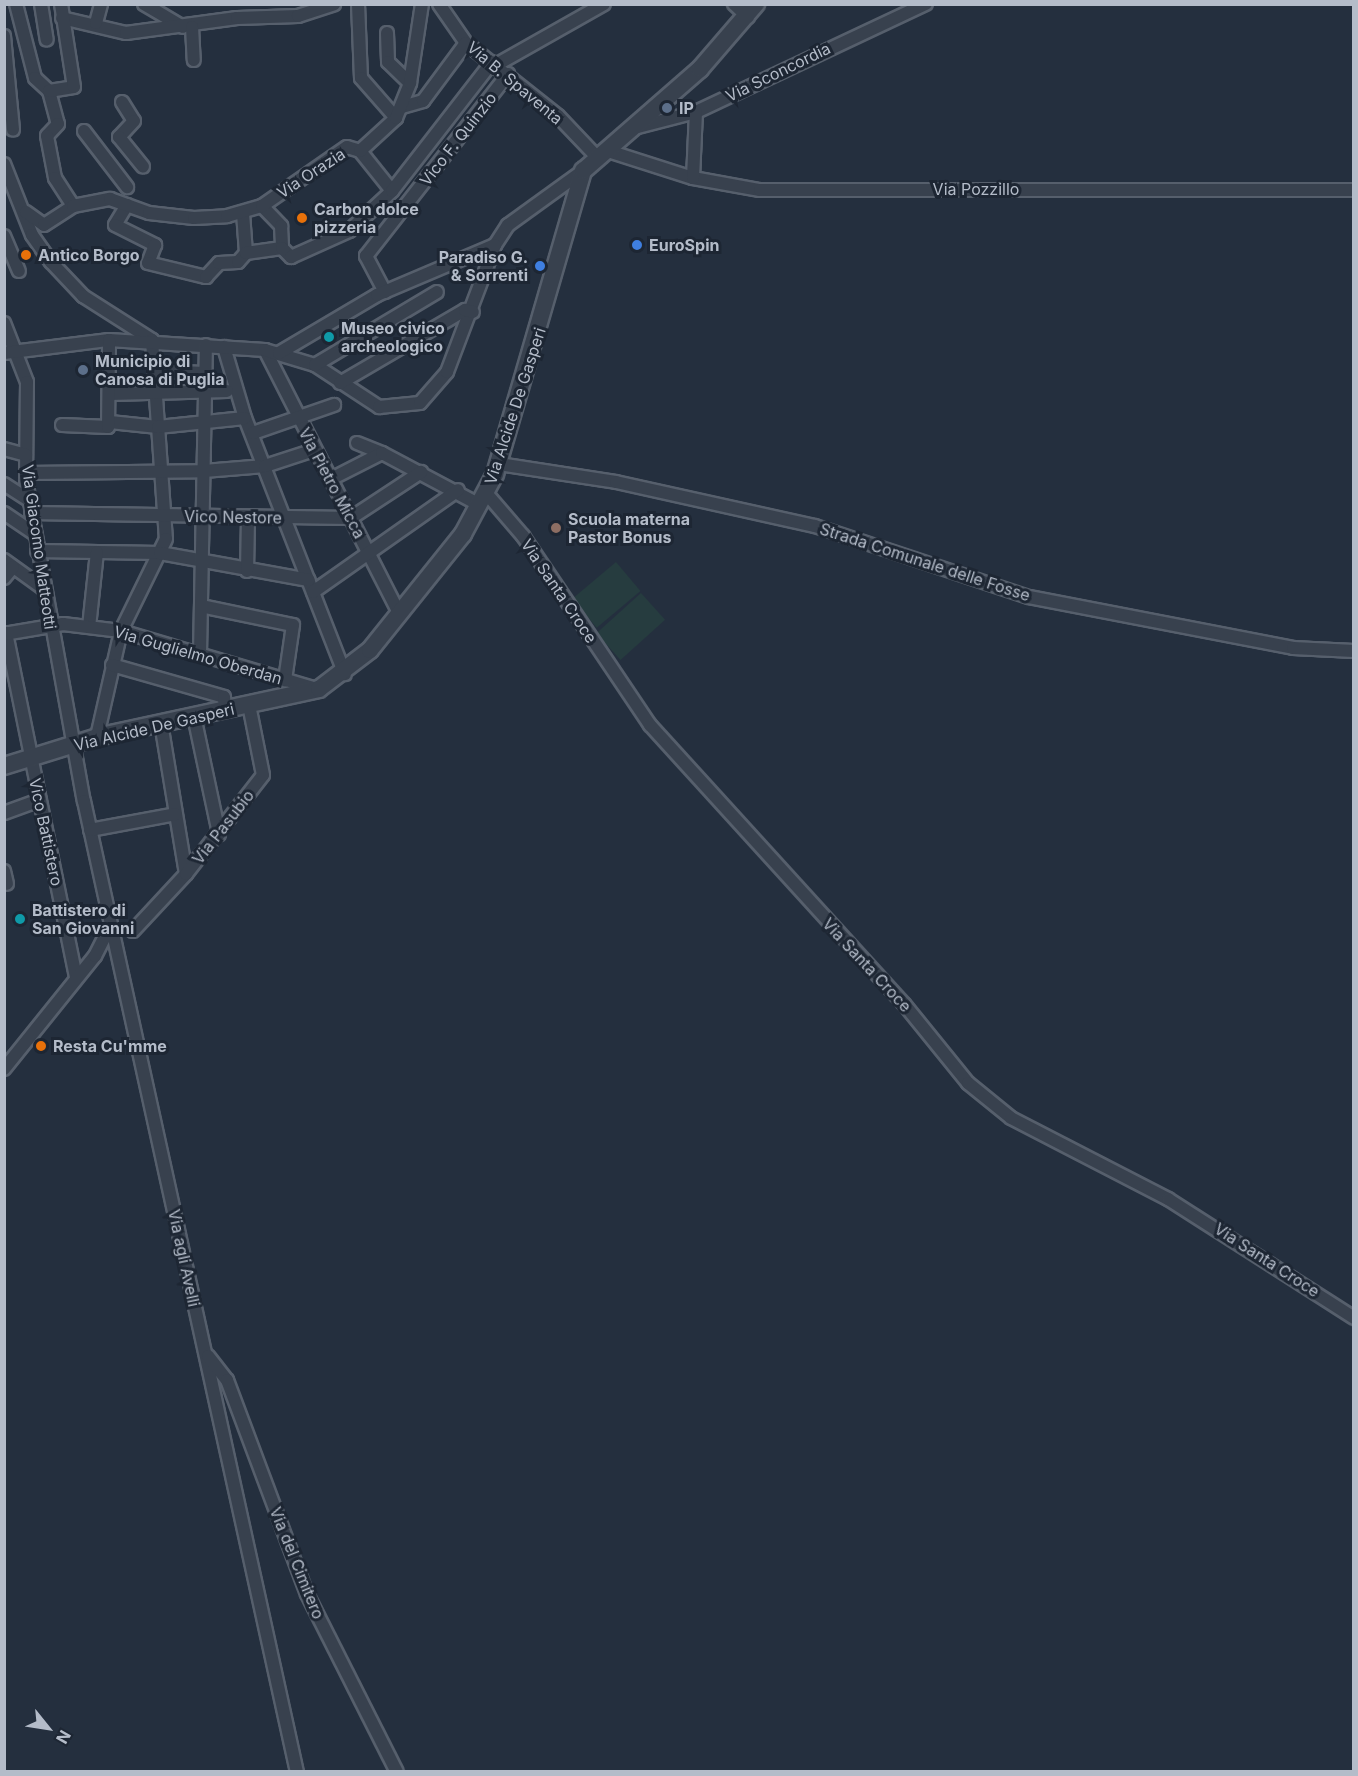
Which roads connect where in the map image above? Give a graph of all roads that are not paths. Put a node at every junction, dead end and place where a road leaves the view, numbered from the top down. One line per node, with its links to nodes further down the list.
1 (16, 4): 25 (street)
2 (41, 4): 19 (street)
3 (61, 4): 14 (street)
4 (101, 4): 15 (street)
5 (144, 4): 16 (street)
6 (334, 4): 16 (street)
7 (358, 4): 27 (street)
8 (422, 4): 24 (street, Via Orazia)
9 (439, 4): 20 (street, Via B. Spaventa)
10 (604, 4): 22 (street)
11 (734, 4): 13 (street)
12 (926, 4): 28 (street, Via Sconcordia)
13 (752, 11): 30 (street)
14 (62, 18): 15 (street); 25 (street)
15 (96, 23): 16 (street)
16 (187, 27): 21 (street)
17 (387, 33): 24 (street)
18 (4, 36): 29 (street)
19 (47, 40)
20 (466, 43): 22 (street, Via B. Spaventa); 27 (street)
21 (194, 60)
22 (494, 63): 23 (street, Via B. Spaventa); 40 (street)
23 (508, 74): 33 (street, Via B. Spaventa); 51 (street, Vico F. Quinzio)
24 (410, 83): 27 (street, Via Orazia)
25 (49, 91): 42 (street)
26 (122, 102): 35 (street)
27 (399, 112): 32 (street, Via Orazia)
28 (696, 112): 30 (street, Via Sconcordia); 37 (street)
29 (13, 130)
30 (627, 130): 33 (street)
31 (84, 131): 38 (street)
32 (360, 152): 40 (street); 43 (street, Via Orazia)
33 (601, 153): 36 (street); 37 (street, Via Pozzillo)
34 (4, 164): 44 (street)
35 (143, 167)
36 (584, 171): 47 (street); 83 (street, Via Alcide De Gasperi)
37 (693, 178): 39 (street, Via Pozzillo)
38 (127, 187)
39 (1353, 190)
40 (392, 191): 48 (street)
41 (127, 205): 42 (street, Via Orazia); 45 (street, Via Orazia); 49 (street)
42 (73, 206): 44 (street)
43 (262, 206): 45 (street, Via Orazia); 48 (street)
44 (24, 209): 56 (street)
45 (243, 213): 49 (street)
46 (4, 236): 50 (street)
47 (495, 245): 51 (street); 53 (street)
48 (282, 248): 49 (street)
49 (246, 254)
50 (19, 271)
51 (385, 292): 61 (street)
52 (437, 292): 62 (street)
53 (473, 312): 65 (street); 65 (street)
54 (4, 323): 60 (street, Via Giacomo Matteotti)
55 (109, 340): 56 (street); 60 (street); 68 (street)
56 (152, 340): 57 (street); 63 (street)
57 (206, 345): 58 (street); 64 (street)
58 (224, 347): 59 (street); 71 (street)
59 (265, 350): 61 (street); 72 (street, Via Pietro Micca)
60 (10, 351): 82 (street, Via Giacomo Matteotti)
61 (279, 352): 62 (street)
62 (315, 365): 65 (street)
63 (154, 371): 64 (street); 69 (street)
64 (206, 373): 67 (street)
65 (340, 383)
66 (226, 392): 67 (street)
67 (205, 393): 69 (street); 75 (street)
68 (109, 394): 69 (street); 73 (street)
69 (156, 396): 76 (street)
70 (334, 405): 72 (street)
71 (245, 418): 75 (street); 77 (street)
72 (298, 418): 77 (street); 80 (street, Via Pietro Micca)
73 (110, 422): 74 (street); 76 (street)
74 (62, 424)
75 (205, 424): 76 (street); 85 (street)
76 (158, 427): 88 (street)
77 (253, 433): 84 (street)
78 (357, 443): 81 (street, Via Santa Croce)
79 (4, 450): 82 (street)
80 (314, 450): 84 (street); 89 (street, Via Pietro Micca)
81 (382, 453): 86 (street, Via Santa Croce); 89 (street)
82 (26, 455): 87 (street, Via Giacomo Matteotti)
83 (499, 464): 92 (street, Via Alcide De Gasperi); 118 (street, Strada Comunale delle Fosse)
84 (265, 466): 85 (street); 99 (street)
85 (204, 471): 88 (street); 97 (street)
86 (421, 472): 91 (street, Via Santa Croce); 100 (street)
87 (26, 473): 88 (street); 93 (street, Via Giacomo Matteotti)
88 (161, 474): 96 (street)
89 (331, 479): 100 (street, Via Pietro Micca)
90 (4, 484): 93 (street)
91 (458, 490): 92 (street, Via Santa Croce); 105 (street)
92 (483, 499): 113 (street, Via Alcide De Gasperi); 146 (street, Via Santa Croce)
93 (29, 500): 95 (street, Via Giacomo Matteotti)
94 (4, 513): 101 (street)
95 (31, 513): 96 (street, Vico Nestore); 101 (street, Via Giacomo Matteotti)
96 (164, 516): 97 (street, Vico Nestore); 104 (street)
97 (203, 517): 98 (street, Vico Nestore); 107 (street)
98 (248, 517): 99 (street, Vico Nestore); 108 (street)
99 (284, 517): 100 (street, Vico Nestore); 110 (street)
100 (351, 518): 105 (street, Via Pietro Micca)
101 (35, 534): 102 (street, Via Giacomo Matteotti)
102 (37, 551): 103 (street); 111 (street, Via Giacomo Matteotti)
103 (97, 552): 104 (street); 115 (street)
104 (160, 553): 107 (street); 117 (street)
105 (368, 553): 110 (street); 113 (street, Via Pietro Micca)
106 (9, 563): 109 (street); 111 (street)
107 (202, 563): 108 (street); 112 (street)
108 (247, 571): 110 (street)
109 (4, 578)
110 (311, 586): 121 (street)
111 (44, 590): 114 (street, Via Giacomo Matteotti)
112 (201, 606): 119 (street); 122 (street)
113 (400, 615): 121 (street, Via Alcide De Gasperi)
114 (50, 625): 115 (street, Via Guglielmo Oberdan); 116 (street, Via Guglielmo Oberdan); 131 (street, Via Giacomo Matteotti)
115 (89, 627): 117 (street, Via Guglielmo Oberdan)
116 (7, 631): 124 (street, Vico Battistero)
117 (121, 631): 119 (street, Via Guglielmo Oberdan); 120 (street)
118 (1353, 651)
119 (200, 654): 122 (street, Via Guglielmo Oberdan)
120 (112, 665): 127 (street); 130 (street)
121 (345, 674): 123 (street, Via Alcide De Gasperi)
122 (285, 680): 123 (street, Via Guglielmo Oberdan)
123 (319, 689): 126 (street, Via Alcide De Gasperi)
124 (18, 695): 125 (street); 132 (street, Vico Battistero)
125 (4, 696)
126 (249, 705): 127 (street, Via Alcide De Gasperi); 138 (street, Via Pasubio)
127 (225, 708): 128 (street, Via Alcide De Gasperi)
128 (194, 716): 129 (street, Via Alcide De Gasperi); 138 (street)
129 (161, 723): 130 (street, Via Alcide De Gasperi); 136 (street)
130 (97, 737): 131 (street, Via Alcide De Gasperi)
131 (74, 745): 132 (street, Via Alcide De Gasperi); 137 (street, Via agli Avelli)
132 (31, 758): 133 (street, Via Alcide De Gasperi); 134 (street, Vico Battistero)
133 (4, 766)
134 (39, 800): 135 (street); 144 (street, Vico Battistero)
135 (4, 813)
136 (176, 814): 137 (street); 140 (street)
137 (90, 830): 142 (street, Via agli Avelli)
138 (219, 834): 140 (street, Via Pasubio)
139 (4, 871): 141 (street)
140 (186, 874): 143 (street, Via Pasubio)
141 (7, 884)
142 (110, 927): 144 (street); 147 (street, Via agli Avelli)
143 (133, 931)
144 (76, 976): 145 (street)
145 (4, 1069)
146 (1353, 1318)
147 (205, 1353): 148 (street, Via agli Avelli); 149 (street, Via del Cimitero)
148 (297, 1772)
149 (397, 1772)

